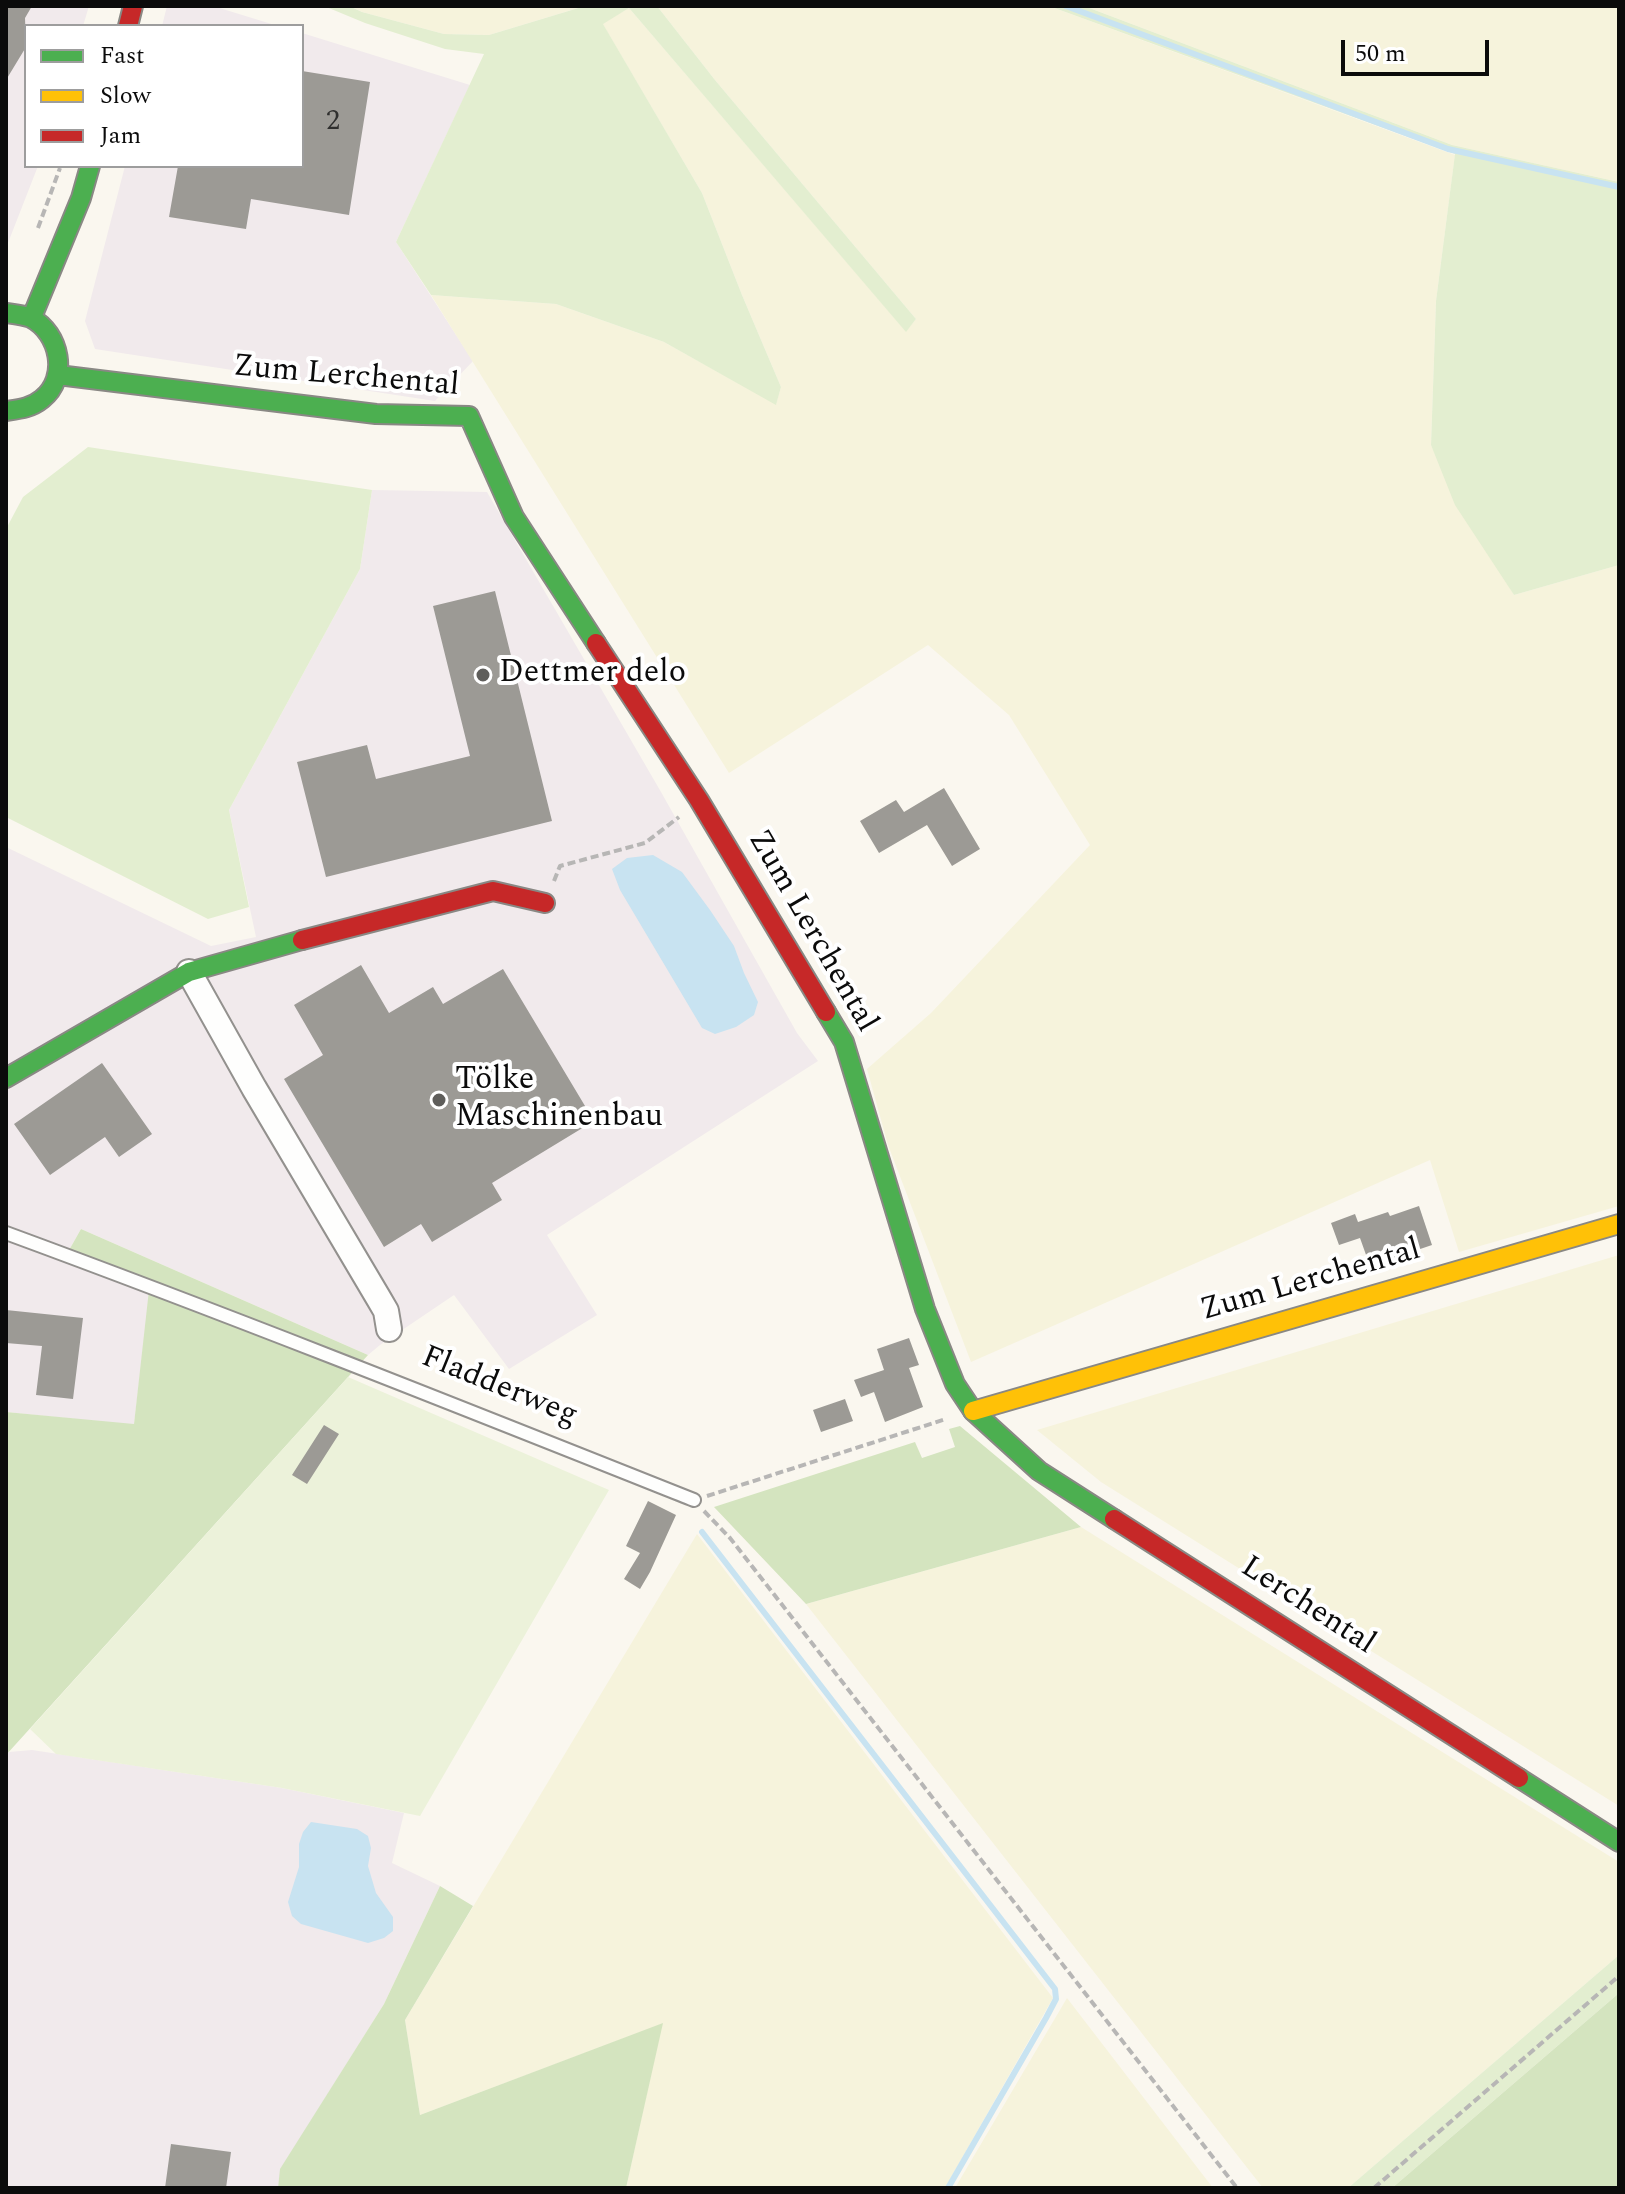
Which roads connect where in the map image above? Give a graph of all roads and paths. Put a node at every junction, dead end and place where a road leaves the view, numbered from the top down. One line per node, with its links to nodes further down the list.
1 (89, 168): 3 (street)
2 (6, 313): 3 (street)
3 (32, 317): 4 (street)
4 (58, 375): 5 (street); 6 (street, Zum Lerchental)
5 (6, 411)
6 (699, 800): 7 (path); 13 (street, Zum Lerchental)
7 (545, 903): 8 (street)
8 (189, 972): 9 (street); 12 (street, Fladderweg)
9 (6, 1078)
10 (1619, 1224): 13 (street, Zum Lerchental)
11 (6, 1233): 14 (lane, Fladderweg)
12 (389, 1329)
13 (973, 1411): 14 (path); 15 (street, Lerchental)
14 (694, 1500): 17 (path)
15 (1619, 1842)
16 (1619, 1976): 18 (path)
17 (1237, 2188)
18 (1374, 2188)

